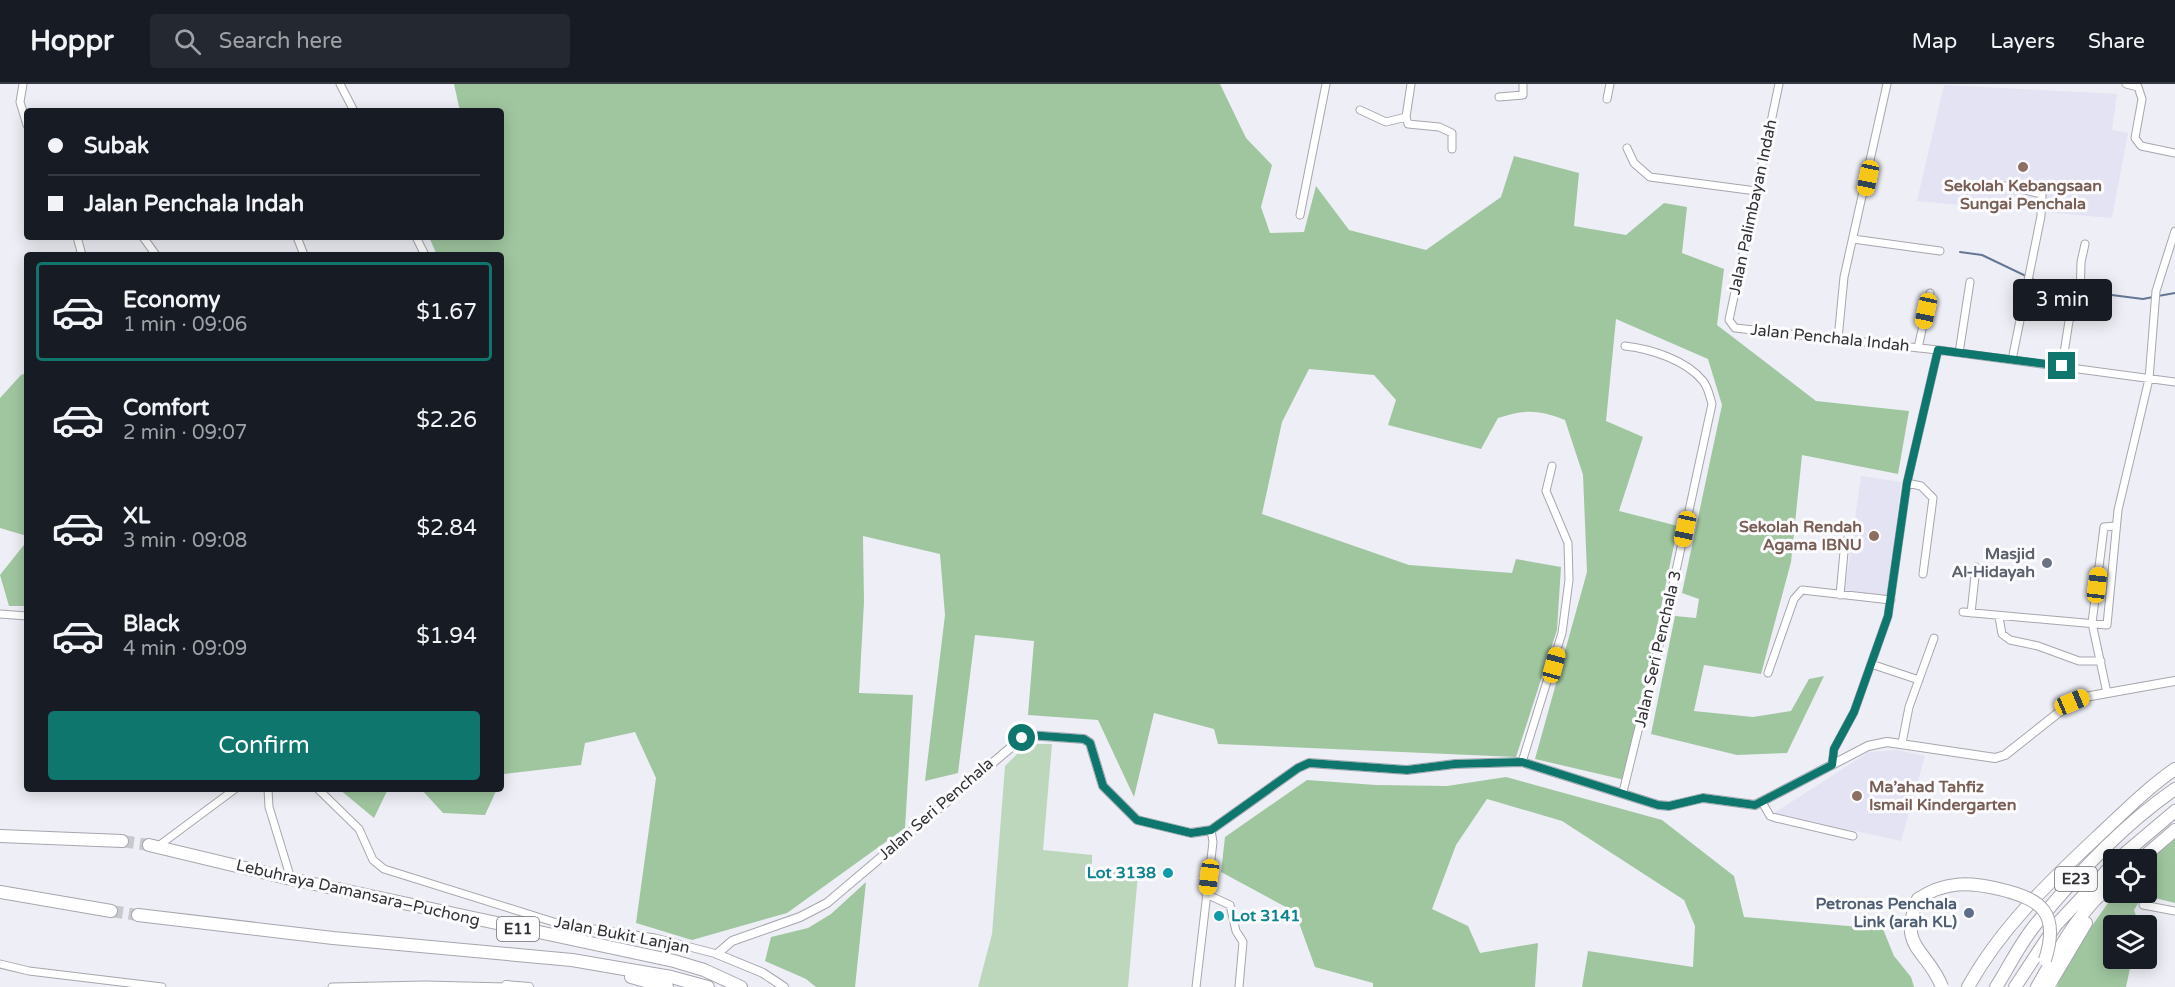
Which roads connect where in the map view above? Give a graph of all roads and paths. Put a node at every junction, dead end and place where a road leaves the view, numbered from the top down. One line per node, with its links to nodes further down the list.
1 (23, 84): 15 (street)
2 (340, 84): 13 (street)
3 (1326, 84): 22 (street)
4 (1411, 84): 16 (street)
5 (1523, 84): 11 (street)
6 (1610, 84): 12 (street)
7 (1779, 84): 21 (street, Jalan Palimbayan Indah)
8 (1887, 84): 24 (street)
9 (2126, 84): 10 (street)
10 (2140, 86): 19 (street)
11 (1499, 97)
12 (1607, 99)
13 (352, 108)
14 (1360, 110): 16 (street)
15 (24, 115)
16 (1406, 117): 18 (street)
17 (1627, 148): 21 (street)
18 (1452, 149)
19 (2175, 153)
20 (1996, 184): 35 (street)
21 (1756, 191): 29 (street, Jalan Palimbayan Indah)
22 (1300, 215)
23 (2175, 231): 37 (street)
24 (1853, 239): 26 (street); 30 (street)
25 (2085, 244): 36 (street)
26 (1940, 251)
27 (1970, 282): 34 (street)
28 (1930, 293): 32 (street)
29 (1735, 328): 30 (street, Jalan Penchala Indah)
30 (1838, 339): 32 (street, Jalan Penchala Indah)
31 (1625, 346): 66 (street, Jalan Seri Penchala 3)
32 (1918, 348): 33 (street, Jalan Penchala Indah)
33 (1938, 350): 34 (street, Jalan Penchala Indah); 40 (street)
34 (1959, 353): 35 (street, Jalan Penchala Indah)
35 (2012, 360): 36 (street, Jalan Penchala Indah)
36 (2062, 366): 37 (street, Jalan Penchala Indah)
37 (2149, 379): 38 (street, Jalan Penchala Indah); 41 (street)
38 (2175, 382)
39 (1552, 466): 59 (street)
40 (1907, 483): 44 (street); 46 (street)
41 (2115, 526): 50 (street); 50 (street)
42 (1845, 541): 45 (street)
43 (1976, 567): 49 (street)
44 (1923, 574)
45 (1840, 595): 46 (street); 54 (street)
46 (1891, 600): 53 (street)
47 (0, 614): 48 (street)
48 (24, 616)
49 (1999, 617): 50 (street); 52 (street)
50 (2092, 623): 52 (street)
51 (1934, 638): 55 (street)
52 (2101, 661): 57 (street)
53 (1871, 664): 55 (street); 60 (street)
54 (1768, 673)
55 (1919, 680): 58 (street)
56 (2175, 681): 57 (street)
57 (2107, 693): 58 (street)
58 (1902, 743): 60 (street)
59 (1522, 762): 66 (street); 69 (street)
60 (1832, 765): 67 (street)
61 (2175, 769): 104 (highway)
62 (2175, 789): 105 (highway, E23)
63 (231, 792): 74 (street)
64 (268, 792): 78 (street)
65 (321, 792): 87 (street, Jalan Bukit Lanjan)
66 (1623, 792): 67 (street)
67 (1762, 802): 72 (street)
68 (2175, 811): 75 (highway, E23)
69 (1211, 830): 80 (street); 87 (street, Jalan Seri Penchala)
70 (2175, 830): 76 (highway)
71 (0, 836): 73 (highway)
72 (1853, 836)
73 (122, 841)
74 (153, 846): 78 (highway, Lebuhraya Damansara–Puchong / E11)
75 (2129, 849)
76 (2153, 849)
77 (2103, 875): 106 (highway, E23)
78 (291, 879): 99 (highway, Lebuhraya Damansara–Puchong / E11)
79 (0, 892): 84 (highway)
80 (1206, 894): 101 (street); 102 (street)
81 (2103, 894): 108 (highway)
82 (2103, 899): 109 (highway)
83 (2143, 905): 85 (street)
84 (111, 911)
85 (2175, 911)
86 (138, 915): 88 (highway, Lebuhraya Damansara–Puchong / E11)
87 (717, 954): 100 (street, Jalan Bukit Lanjan)
88 (572, 960): 97 (highway); 98 (highway, Lebuhraya Damansara–Puchong / E11)
89 (0, 964): 93 (street)
90 (479, 985): 91 (street); 92 (street); 95 (street)
91 (427, 986): 94 (street)
92 (506, 986): 96 (street)
93 (162, 987)
94 (332, 987)
95 (464, 987)
96 (529, 987)
97 (667, 987)
98 (708, 987)
99 (741, 987)
100 (784, 987)
101 (1196, 987)
102 (1239, 987)
103 (1942, 987): 107 (highway, bridge)
104 (1968, 987)
105 (1996, 987)
106 (2015, 987)
107 (2029, 987)
108 (2037, 987)
109 (2048, 987)

